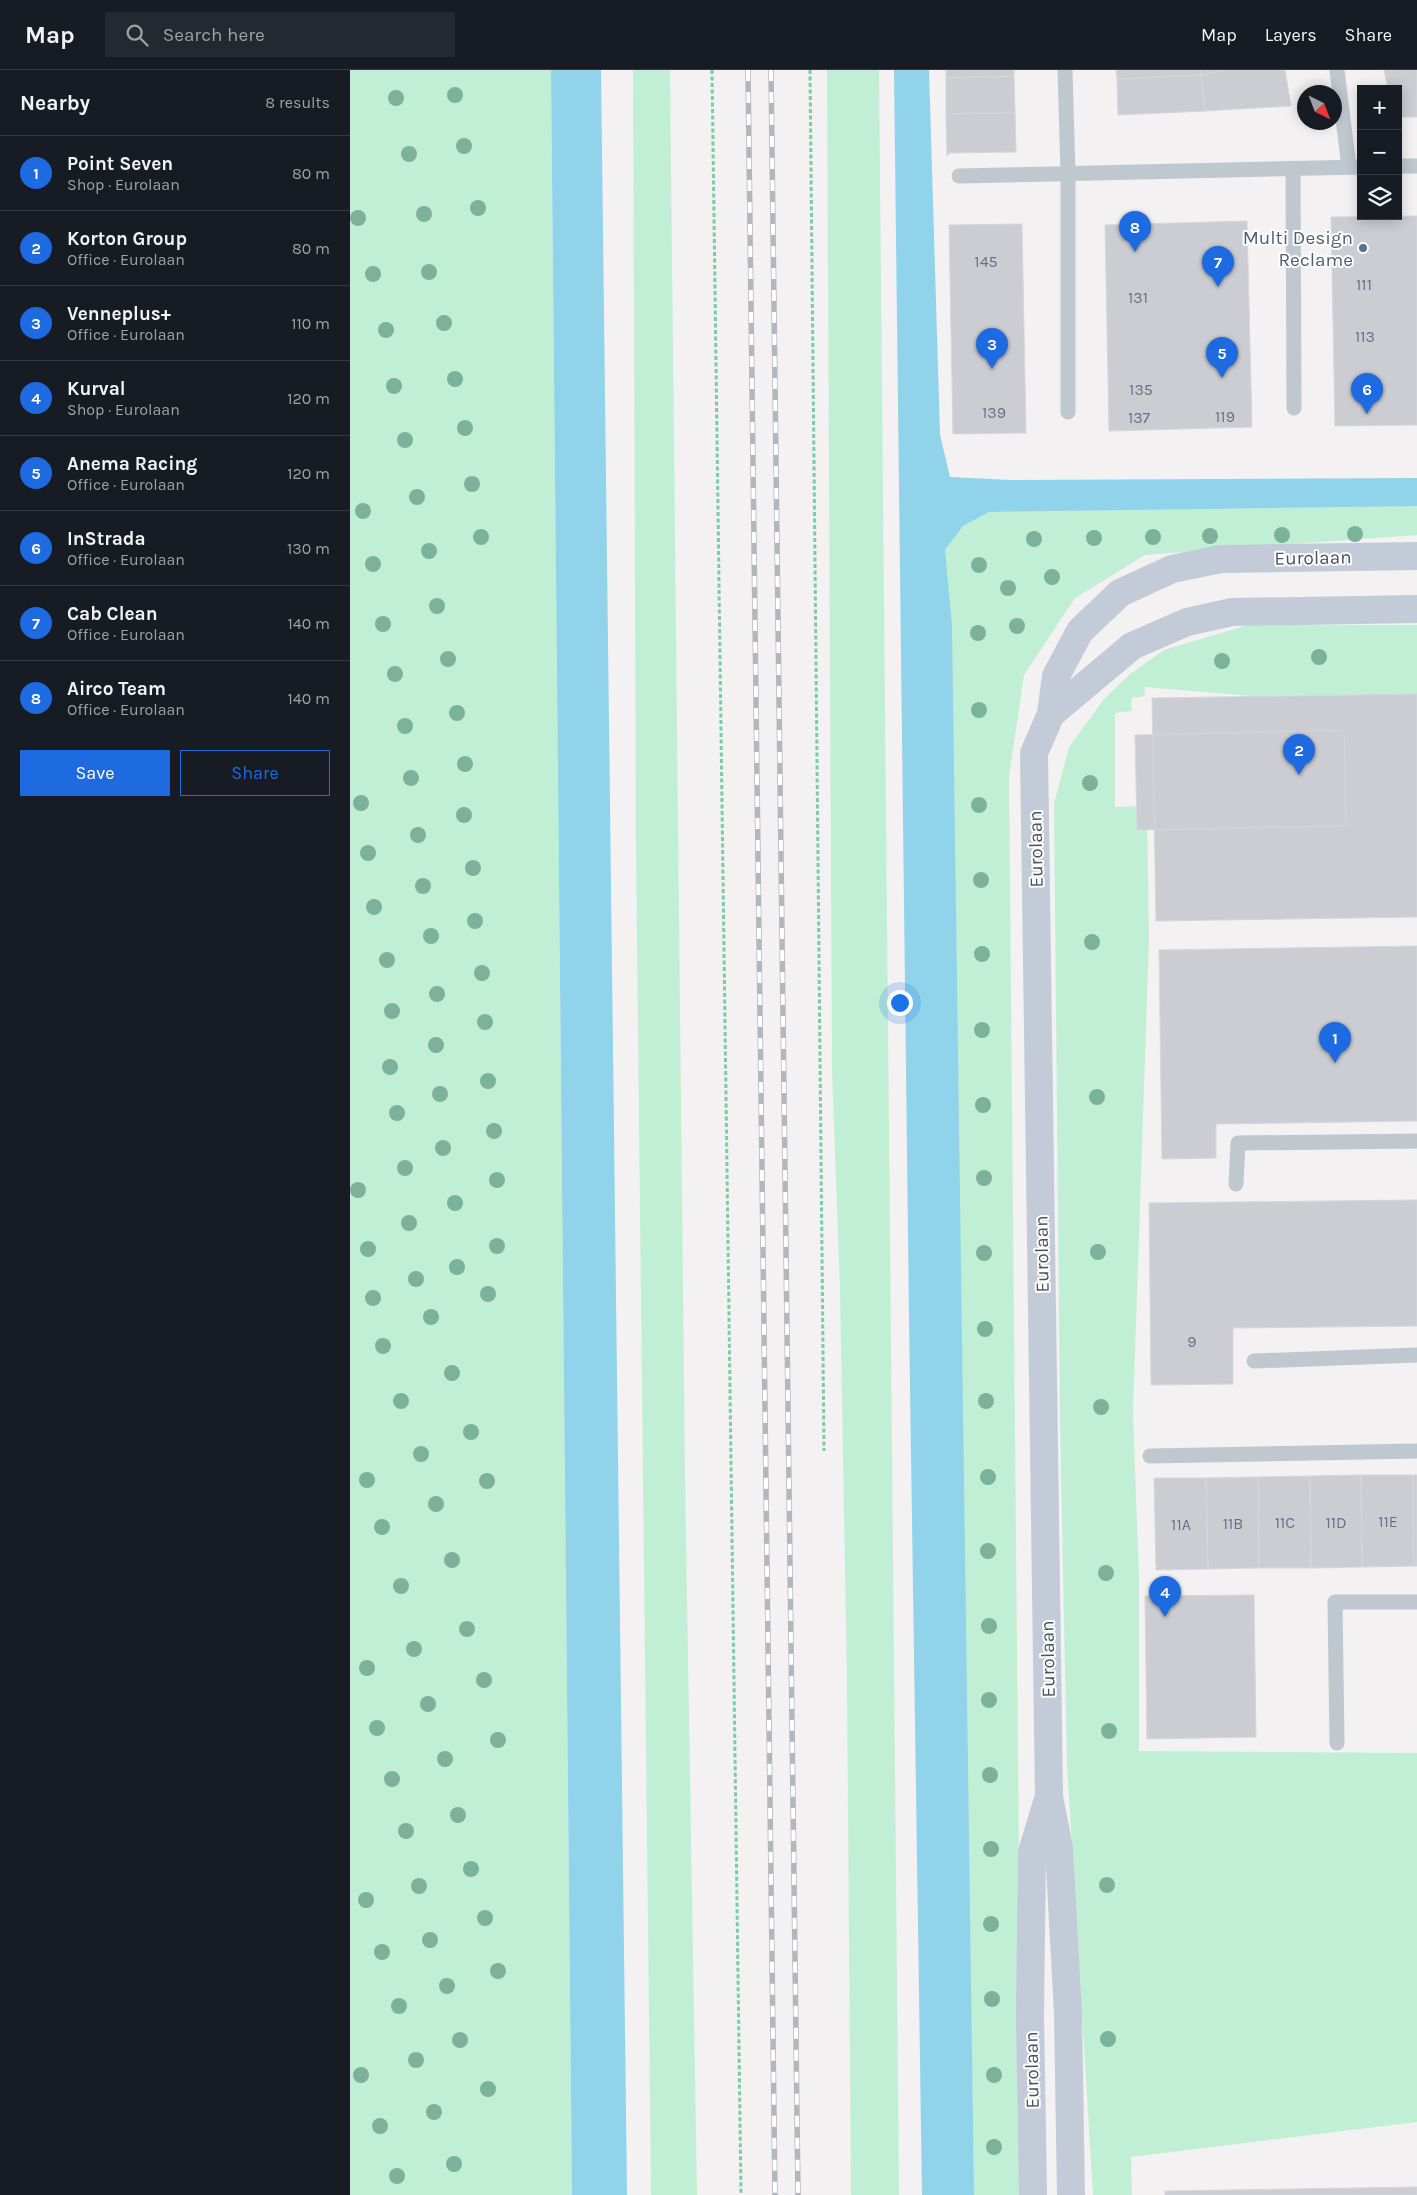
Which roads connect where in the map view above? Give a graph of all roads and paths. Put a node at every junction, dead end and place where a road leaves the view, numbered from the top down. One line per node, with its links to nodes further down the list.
1 (712, 70): 26 (path)
2 (810, 70): 21 (path)
3 (1065, 70): 9 (lane)
4 (1337, 70): 7 (lane)
5 (1402, 166): 6 (lane)
6 (1417, 166)
7 (1355, 167): 8 (lane)
8 (1293, 169): 9 (lane); 11 (lane)
9 (1068, 173): 10 (lane); 12 (lane)
10 (959, 176)
11 (1294, 408)
12 (1068, 412)
13 (1417, 556): 15 (main road, Eurolaan)
14 (1417, 608): 15 (main road, Eurolaan)
15 (1051, 714): 25 (main road, Eurolaan)
16 (1417, 1141): 17 (lane)
17 (1236, 1184)
18 (1417, 1355): 19 (lane)
19 (1254, 1361)
20 (1417, 1451): 22 (lane)
21 (824, 1452)
22 (1150, 1456)
23 (1417, 1602): 24 (lane)
24 (1338, 1743)
25 (1049, 1798): 27 (main road, Eurolaan); 28 (main road, Eurolaan)
26 (741, 2195)
27 (1033, 2195)
28 (1071, 2195)

